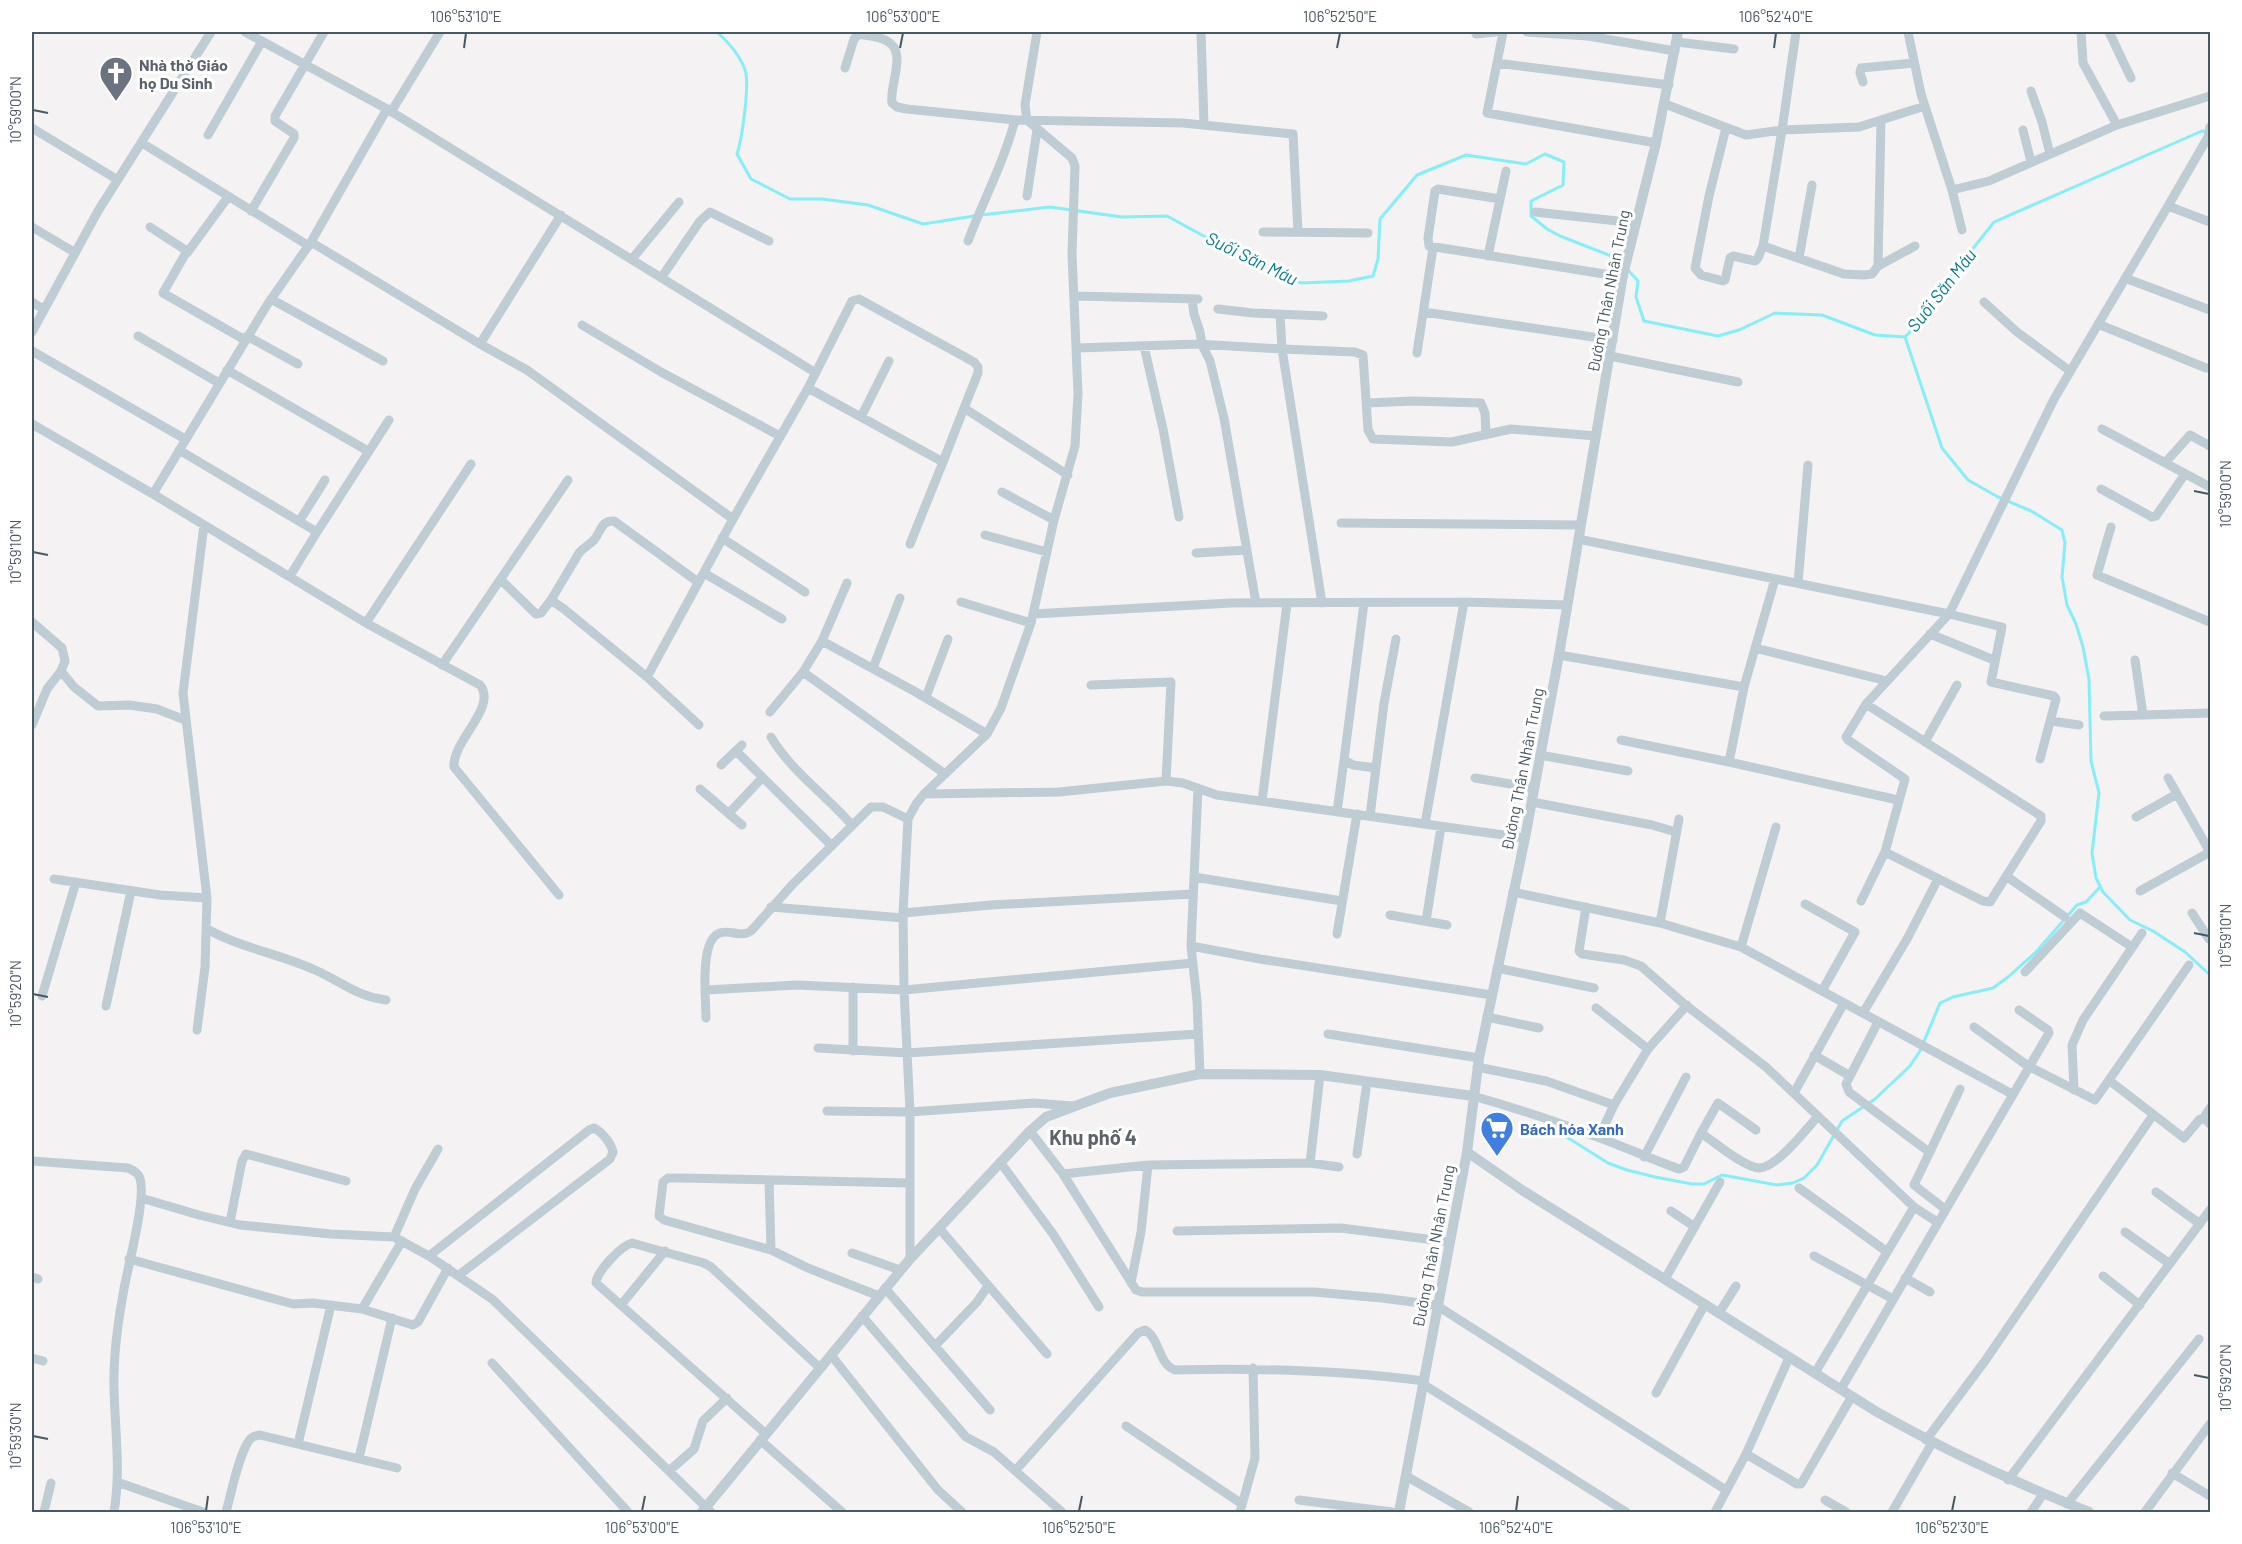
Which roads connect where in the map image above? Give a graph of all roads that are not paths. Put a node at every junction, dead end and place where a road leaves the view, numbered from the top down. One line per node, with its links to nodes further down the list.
1 (211, 32): 44 (street)
2 (245, 32): 17 (street)
3 (324, 32): 22 (street)
4 (440, 32): 31 (street)
5 (1036, 32): 33 (street)
6 (1201, 32): 35 (street)
7 (1495, 32): 15 (street)
8 (1503, 32): 20 (street)
9 (1527, 32): 10 (street)
10 (1542, 32): 16 (street)
11 (1796, 32): 40 (street)
12 (1908, 32): 21 (street)
13 (2081, 32): 36 (street)
14 (2109, 32): 24 (street)
15 (1476, 34)
16 (1605, 35): 18 (street)
17 (262, 41): 22 (street); 43 (street)
18 (1677, 42): 19 (street); 26 (street, Đường Thân Nhân Trung)
19 (1734, 49)
20 (1497, 63): 26 (street); 45 (street)
21 (1914, 63): 25 (street); 30 (street)
22 (306, 65): 31 (street); 57 (street)
23 (845, 68): 32 (street)
24 (2131, 78)
25 (1863, 82)
26 (1668, 85): 29 (street, Đường Thân Nhân Trung)
27 (2031, 91): 46 (street)
28 (2211, 96): 36 (street)
29 (1665, 104): 38 (street); 45 (street, Đường Thân Nhân Trung)
30 (1925, 106): 34 (street); 51 (street)
31 (389, 110): 59 (street); 70 (street)
32 (1015, 120): 33 (street); 69 (street)
33 (1027, 120): 35 (street); 39 (street)
34 (1881, 120): 40 (street); 79 (street)
35 (1204, 125): 66 (street)
36 (2117, 125): 46 (street)
37 (32, 128): 49 (street)
38 (1725, 128): 40 (street); 71 (street)
39 (1037, 129): 52 (street); 83 (street)
40 (1782, 130): 71 (street)
41 (2023, 130): 47 (street)
42 (2210, 130): 56 (street)
43 (208, 135)
44 (141, 143): 49 (street); 53 (street)
45 (1656, 143): 61 (street, Đường Thân Nhân Trung)
46 (2050, 154): 47 (street)
47 (2031, 162): 51 (street)
48 (1506, 171): 54 (street)
49 (118, 180): 74 (street)
50 (1812, 185): 77 (street)
51 (1952, 190): 64 (street)
52 (1027, 196)
53 (228, 197): 57 (street); 75 (street)
54 (1500, 198): 73 (street); 76 (street)
55 (678, 202): 78 (street)
56 (2168, 206): 60 (street); 82 (street)
57 (251, 211): 70 (street)
58 (1535, 212): 61 (street)
59 (561, 215): 78 (street); 99 (street)
60 (2211, 222)
61 (1636, 223): 80 (street, Đường Thân Nhân Trung)
62 (32, 227): 74 (street)
63 (150, 227): 75 (street)
64 (1962, 230)
65 (1263, 232): 66 (street)
66 (1298, 232): 67 (street)
67 (1368, 233)
68 (769, 241): 81 (street)
69 (968, 241)
70 (310, 244): 84 (street); 99 (street)
71 (1763, 246): 77 (street)
72 (1914, 246): 79 (street)
73 (1433, 248): 76 (street); 90 (street)
74 (74, 252): 87 (street)
75 (187, 253): 97 (street)
76 (1488, 256): 80 (street)
77 (1798, 258): 79 (street)
78 (632, 260): 81 (street)
79 (1878, 266)
80 (1623, 276): 98 (street, Đường Thân Nhân Trung)
81 (662, 278): 113 (street)
82 (2126, 278): 89 (street); 93 (street)
83 (1074, 296): 100 (street); 102 (street)
84 (271, 299): 97 (street); 108 (street)
85 (1984, 302): 112 (street)
86 (32, 303): 87 (street)
87 (43, 309): 95 (street)
88 (1218, 309): 91 (street)
89 (2211, 310)
90 (1424, 312): 98 (street); 105 (street)
91 (1280, 314): 92 (street); 103 (street)
92 (1323, 316)
93 (2098, 324): 110 (street); 112 (street)
94 (582, 325): 124 (street)
95 (32, 332)
96 (138, 336): 115 (street)
97 (246, 338): 109 (street); 111 (street)
98 (1613, 340): 106 (street, Đường Thân Nhân Trung)
99 (480, 344): 143 (street)
100 (1202, 345): 101 (street); 103 (street); 155 (street)
101 (1144, 346): 102 (street); 142 (street)
102 (1077, 348): 135 (street)
103 (1282, 349): 117 (street); 171 (street)
104 (32, 351): 126 (street)
105 (1417, 353)
106 (1610, 356): 114 (street); 125 (street, Đường Thân Nhân Trung)
107 (890, 361): 119 (street)
108 (383, 362)
109 (298, 364)
110 (2206, 368)
111 (227, 370): 115 (street); 129 (street)
112 (2070, 371): 175 (street)
113 (816, 373): 116 (street); 118 (street)
114 (1738, 382)
115 (219, 383): 126 (street)
116 (808, 388): 119 (street); 124 (street)
117 (1367, 403): 123 (street); 123 (street)
118 (964, 408): 130 (street); 135 (street)
119 (861, 417): 130 (street)
120 (389, 420): 129 (street)
121 (32, 424): 141 (street)
122 (2103, 429): 131 (street)
123 (1486, 435): 125 (street)
124 (780, 436): 143 (street)
125 (1596, 436): 148 (street, Đường Thân Nhân Trung)
126 (185, 439): 128 (street)
127 (2211, 446): 131 (street)
128 (179, 450): 141 (street); 144 (street)
129 (368, 451): 150 (street)
130 (943, 462): 154 (street)
131 (2165, 463): 134 (street)
132 (471, 464): 180 (street)
133 (1808, 465): 164 (street)
134 (2185, 474): 138 (street); 139 (street)
135 (1068, 475): 145 (street)
136 (325, 480): 144 (street)
137 (568, 480): 161 (street)
138 (2211, 487)
139 (2101, 489)
140 (1002, 492): 145 (street)
141 (153, 494): 147 (street)
142 (1179, 516)
143 (733, 519): 152 (street)
144 (300, 520): 150 (street)
145 (1054, 520): 156 (street)
146 (1341, 523): 148 (street)
147 (204, 525): 159 (street); 204 (street)
148 (1580, 525): 153 (street, Đường Thân Nhân Trung)
149 (2111, 526): 179 (street)
150 (317, 532): 159 (street)
151 (985, 534): 156 (street)
152 (723, 538): 158 (street); 165 (street)
153 (1578, 539): 160 (street); 174 (street, Đường Thân Nhân Trung)
154 (910, 544)
155 (1247, 550): 157 (street); 170 (street)
156 (1047, 552): 177 (street)
157 (1196, 553)
158 (704, 573): 162 (street); 176 (street)
159 (290, 576): 180 (street)
160 (1775, 579): 164 (street); 185 (street)
161 (501, 580): 167 (street); 189 (street)
162 (698, 582): 167 (street); 193 (street)
163 (847, 583): 184 (street)
164 (1798, 583): 175 (street)
165 (805, 592)
166 (900, 598): 190 (street)
167 (551, 600): 193 (street)
168 (961, 602): 177 (street)
169 (1464, 602): 172 (street); 174 (street); 240 (street)
170 (1256, 603): 173 (street); 177 (street)
171 (1322, 603): 172 (street); 173 (street)
172 (1364, 603): 215 (street)
173 (1287, 604): 231 (street)
174 (1567, 605): 186 (street, Đường Thân Nhân Trung)
175 (1948, 614): 181 (street); 187 (street)
176 (782, 619)
177 (1032, 619): 209 (street)
178 (32, 622): 191 (street)
179 (2211, 622)
180 (366, 623): 189 (street)
181 (1930, 634): 187 (street); 194 (street)
182 (948, 639): 198 (street)
183 (1396, 639): 218 (street)
184 (822, 641): 190 (street); 192 (street)
185 (1755, 648): 194 (street); 197 (street)
186 (1558, 655): 197 (street); 213 (street, Đường Thân Nhân Trung)
187 (1994, 660): 205 (street)
188 (2135, 660): 202 (street)
189 (442, 665): 258 (street)
190 (873, 668): 198 (street)
191 (61, 671): 204 (street); 206 (street)
192 (803, 672): 200 (street); 220 (street)
193 (646, 677): 207 (street)
194 (1887, 681): 199 (street)
195 (1090, 685): 224 (street)
196 (1957, 685): 212 (street)
197 (1744, 687): 216 (street)
198 (926, 697): 209 (street)
199 (1866, 704): 212 (street); 230 (street)
200 (770, 712)
201 (2211, 712): 202 (street)
202 (2143, 715): 203 (street)
203 (2104, 716)
204 (185, 720): 260 (street)
205 (2051, 721): 208 (street); 214 (street)
206 (32, 725)
207 (699, 725)
208 (2079, 725)
209 (987, 734): 220 (street)
210 (771, 737): 242 (street)
211 (1621, 740): 216 (street)
212 (1925, 742): 250 (street)
213 (1540, 755): 219 (street); 226 (street, Đường Thân Nhân Trung)
214 (2040, 759)
215 (1344, 760): 218 (street); 233 (street)
216 (1729, 762): 230 (street)
217 (721, 765): 221 (street)
218 (1376, 768): 236 (street)
219 (1628, 771)
220 (945, 774): 228 (street)
221 (762, 778): 234 (street); 247 (street)
222 (1475, 778): 226 (street)
223 (2168, 778): 229 (street)
224 (1166, 781): 225 (street); 228 (street)
225 (1198, 788): 231 (street); 251 (street)
226 (1534, 788): 232 (street, Đường Thân Nhân Trung)
227 (700, 789): 234 (street)
228 (924, 794): 238 (street)
229 (2177, 794): 237 (street); 249 (street)
230 (1898, 800): 248 (street)
231 (1262, 801): 233 (street)
232 (1532, 802): 245 (street); 246 (street, Đường Thân Nhân Trung)
233 (1337, 812): 235 (street)
234 (729, 813): 241 (street)
235 (1357, 814): 236 (street); 261 (street)
236 (1370, 816): 240 (street)
237 (2136, 817)
238 (908, 819): 242 (street); 267 (street)
239 (1679, 819): 245 (street)
240 (1425, 824): 243 (street)
241 (742, 825)
242 (852, 825): 247 (street)
243 (1441, 826): 246 (street); 270 (street)
244 (1776, 827): 278 (street)
245 (1676, 832): 271 (street)
246 (1525, 838): 257 (street, Đường Thân Nhân Trung)
247 (832, 846): 264 (street)
248 (1885, 852): 253 (street); 262 (street)
249 (2210, 852): 256 (street)
250 (2006, 876): 253 (street); 269 (street)
251 (1194, 877): 259 (street); 261 (street)
252 (54, 879): 254 (street)
253 (1938, 879): 297 (street)
254 (76, 882): 255 (street); 290 (street)
255 (131, 891): 260 (street); 294 (street)
256 (2140, 891)
257 (1512, 892): 265 (street); 282 (street, Đường Thân Nhân Trung)
258 (559, 894)
259 (1193, 894): 267 (street); 277 (street)
260 (207, 898): 273 (street)
261 (1342, 901): 275 (street)
262 (1861, 902)
263 (1805, 904): 288 (street)
264 (771, 907): 267 (street); 286 (street)
265 (1586, 907): 271 (street); 293 (street)
266 (2192, 913): 276 (street)
267 (903, 915): 287 (street)
268 (1389, 915): 270 (street)
269 (2065, 917)
270 (1426, 921): 272 (street)
271 (1660, 923): 278 (street)
272 (1447, 925)
273 (207, 929): 291 (street); 303 (street)
274 (2142, 933): 279 (street)
275 (1338, 934)
276 (2211, 938)
277 (1191, 946): 280 (street); 289 (street)
278 (1741, 947): 288 (street)
279 (2132, 947): 283 (street); 320 (street)
280 (1193, 963): 287 (street); 305 (street)
281 (2189, 965): 317 (street)
282 (1497, 968): 285 (street); 289 (street, Đường Thân Nhân Trung)
283 (2025, 972)
284 (853, 987): 286 (street); 287 (street); 308 (street)
285 (1594, 988)
286 (706, 990): 299 (street)
287 (904, 990): 309 (street)
288 (1822, 991): 292 (street)
289 (1492, 995): 298 (street, Đường Thân Nhân Trung)
290 (42, 996)
291 (386, 1000)
292 (1844, 1003): 297 (street); 310 (street)
293 (1687, 1005): 307 (street); 321 (street)
294 (106, 1006)
295 (1596, 1008): 307 (street)
296 (2019, 1010): 312 (street)
297 (1863, 1013): 300 (street)
298 (1487, 1017): 301 (street); 311 (street, Đường Thân Nhân Trung)
299 (706, 1018)
300 (1878, 1022): 315 (street); 322 (street)
301 (1539, 1028)
302 (1974, 1028): 312 (street)
303 (197, 1030)
304 (1328, 1034): 311 (street)
305 (1198, 1035): 309 (street); 313 (street)
306 (818, 1048): 308 (street)
307 (1648, 1049): 324 (street)
308 (853, 1051): 309 (street)
309 (907, 1053): 328 (street)
310 (1814, 1055): 315 (street); 321 (street)
311 (1478, 1062): 323 (street, Đường Thân Nhân Trung); 324 (street)
312 (2028, 1066): 320 (street); 322 (street)
313 (1200, 1074): 314 (street); 325 (street)
314 (1320, 1075): 318 (street); 343 (street)
315 (1850, 1076): 338 (street)
316 (1686, 1077): 340 (street)
317 (2110, 1081): 320 (street); 329 (street)
318 (1367, 1082): 323 (street); 339 (street)
319 (1959, 1089): 338 (street)
320 (2074, 1090)
321 (1794, 1093): 330 (street)
322 (2012, 1094): 355 (street)
323 (1473, 1096): 335 (street); 337 (street, Đường Thân Nhân Trung)
324 (1614, 1105): 335 (street)
325 (1073, 1106): 328 (street); 333 (street)
326 (2211, 1108): 331 (street)
327 (827, 1111): 328 (street)
328 (910, 1112): 350 (street)
329 (2153, 1114): 331 (street); 419 (street)
330 (1818, 1116): 334 (street); 354 (street)
331 (2207, 1121)
332 (1756, 1130): 334 (street)
333 (1030, 1131): 342 (street); 346 (street)
334 (1701, 1133): 340 (street)
335 (1599, 1137): 340 (street)
336 (438, 1149): 365 (street)
337 (1467, 1152): 366 (street, Đường Thân Nhân Trung); 381 (street)
338 (1929, 1152): 355 (street)
339 (1357, 1154)
340 (1644, 1157)
341 (32, 1161): 353 (street)
342 (1000, 1162): 362 (street); 394 (street)
343 (1310, 1163): 344 (street); 345 (street)
344 (1148, 1165): 346 (street); 382 (street)
345 (1339, 1167)
346 (1063, 1174): 382 (street)
347 (769, 1180): 350 (street); 367 (street); 367 (street)
348 (346, 1181): 358 (street)
349 (1720, 1182): 361 (street)
350 (909, 1183): 374 (street)
351 (1799, 1188): 369 (street)
352 (2156, 1191): 360 (street)
353 (141, 1198): 358 (street); 373 (street)
354 (1914, 1207): 359 (street); 369 (street)
355 (1945, 1209): 359 (street)
356 (2211, 1210): 360 (street)
357 (1671, 1211): 361 (street)
358 (230, 1222): 365 (street)
359 (1938, 1222): 380 (street)
360 (2200, 1224): 375 (street)
361 (1695, 1227): 381 (street)
362 (939, 1228): 374 (street); 384 (street)
363 (1177, 1230): 366 (street)
364 (2125, 1232): 375 (street)
365 (398, 1239): 371 (street); 395 (street)
366 (1450, 1242): 392 (street, Đường Thân Nhân Trung)
367 (771, 1250): 386 (street)
368 (665, 1251): 391 (street); 391 (street); 407 (street)
369 (1886, 1251): 383 (street)
370 (852, 1252): 377 (street)
371 (429, 1256): 376 (street); 378 (street)
372 (1814, 1256): 383 (street)
373 (129, 1259): 390 (street); 429 (street)
374 (910, 1259): 377 (street)
375 (2170, 1264): 393 (street)
376 (448, 1268): 378 (street); 398 (street)
377 (900, 1270): 386 (street)
378 (459, 1275): 424 (street)
379 (2103, 1276): 393 (street)
380 (1905, 1278): 387 (street); 388 (street)
381 (1665, 1279): 389 (street)
382 (1131, 1283): 392 (street)
383 (1867, 1284): 388 (street); 409 (street)
384 (988, 1286): 400 (street); 401 (street)
385 (1736, 1287): 396 (street)
386 (882, 1292): 397 (street); 400 (street)
387 (1930, 1292)
388 (1893, 1299): 411 (street)
389 (1705, 1304): 396 (street); 412 (street)
390 (331, 1305): 395 (street); 420 (street)
391 (621, 1305): 414 (street)
392 (1436, 1305): 410 (street, Đường Thân Nhân Trung); 431 (street)
393 (2140, 1305): 428 (street)
394 (1099, 1307)
395 (362, 1310): 398 (street)
396 (1719, 1313): 404 (street)
397 (862, 1316): 402 (street); 425 (street)
398 (392, 1318): 422 (street)
399 (2199, 1339): 436 (street)
400 (935, 1346): 415 (street)
401 (1047, 1354)
402 (831, 1355): 407 (street); 445 (street)
403 (32, 1358): 405 (street)
404 (1789, 1358): 409 (street); 421 (street)
405 (43, 1361)
406 (492, 1363): 443 (street)
407 (820, 1368): 418 (street)
408 (1253, 1368): 410 (street); 425 (street); 437 (street)
409 (1815, 1373): 411 (street)
410 (1423, 1382): 427 (street, Đường Thân Nhân Trung); 450 (street)
411 (1841, 1389): 413 (street)
412 (1656, 1393)
413 (1852, 1396): 419 (street); 421 (street)
414 (726, 1398): 418 (street); 424 (street)
415 (990, 1410)
416 (2211, 1424): 426 (street)
417 (1126, 1426): 437 (street)
418 (763, 1437): 438 (street); 444 (street)
419 (1929, 1442): 428 (street); 453 (street)
420 (298, 1444): 422 (street); 442 (street)
421 (1746, 1454): 431 (street)
422 (359, 1458): 423 (street)
423 (397, 1468)
424 (669, 1471): 438 (street)
425 (1015, 1471): 446 (street)
426 (2172, 1473): 433 (street); 456 (street)
427 (1406, 1476): 448 (street, Đường Thân Nhân Trung); 449 (street)
428 (2008, 1479): 432 (street)
429 (117, 1482): 440 (street); 441 (street)
430 (51, 1483): 439 (street)
431 (1726, 1490): 451 (street)
432 (2043, 1494): 436 (street); 454 (street)
433 (2211, 1496)
434 (1299, 1500): 447 (street)
435 (1825, 1500): 452 (street)
436 (2067, 1504): 455 (street)
437 (1241, 1508)
438 (706, 1511)
439 (44, 1512)
440 (114, 1512)
441 (203, 1512)
442 (228, 1512)
443 (628, 1512)
444 (842, 1512)
445 (962, 1512)
446 (1062, 1512)
447 (1392, 1512)
448 (1399, 1512)
449 (1469, 1512)
450 (1626, 1512)
451 (1715, 1512)
452 (1846, 1512)
453 (1892, 1512)
454 (2031, 1512)
455 (2089, 1512)
456 (2145, 1512)

